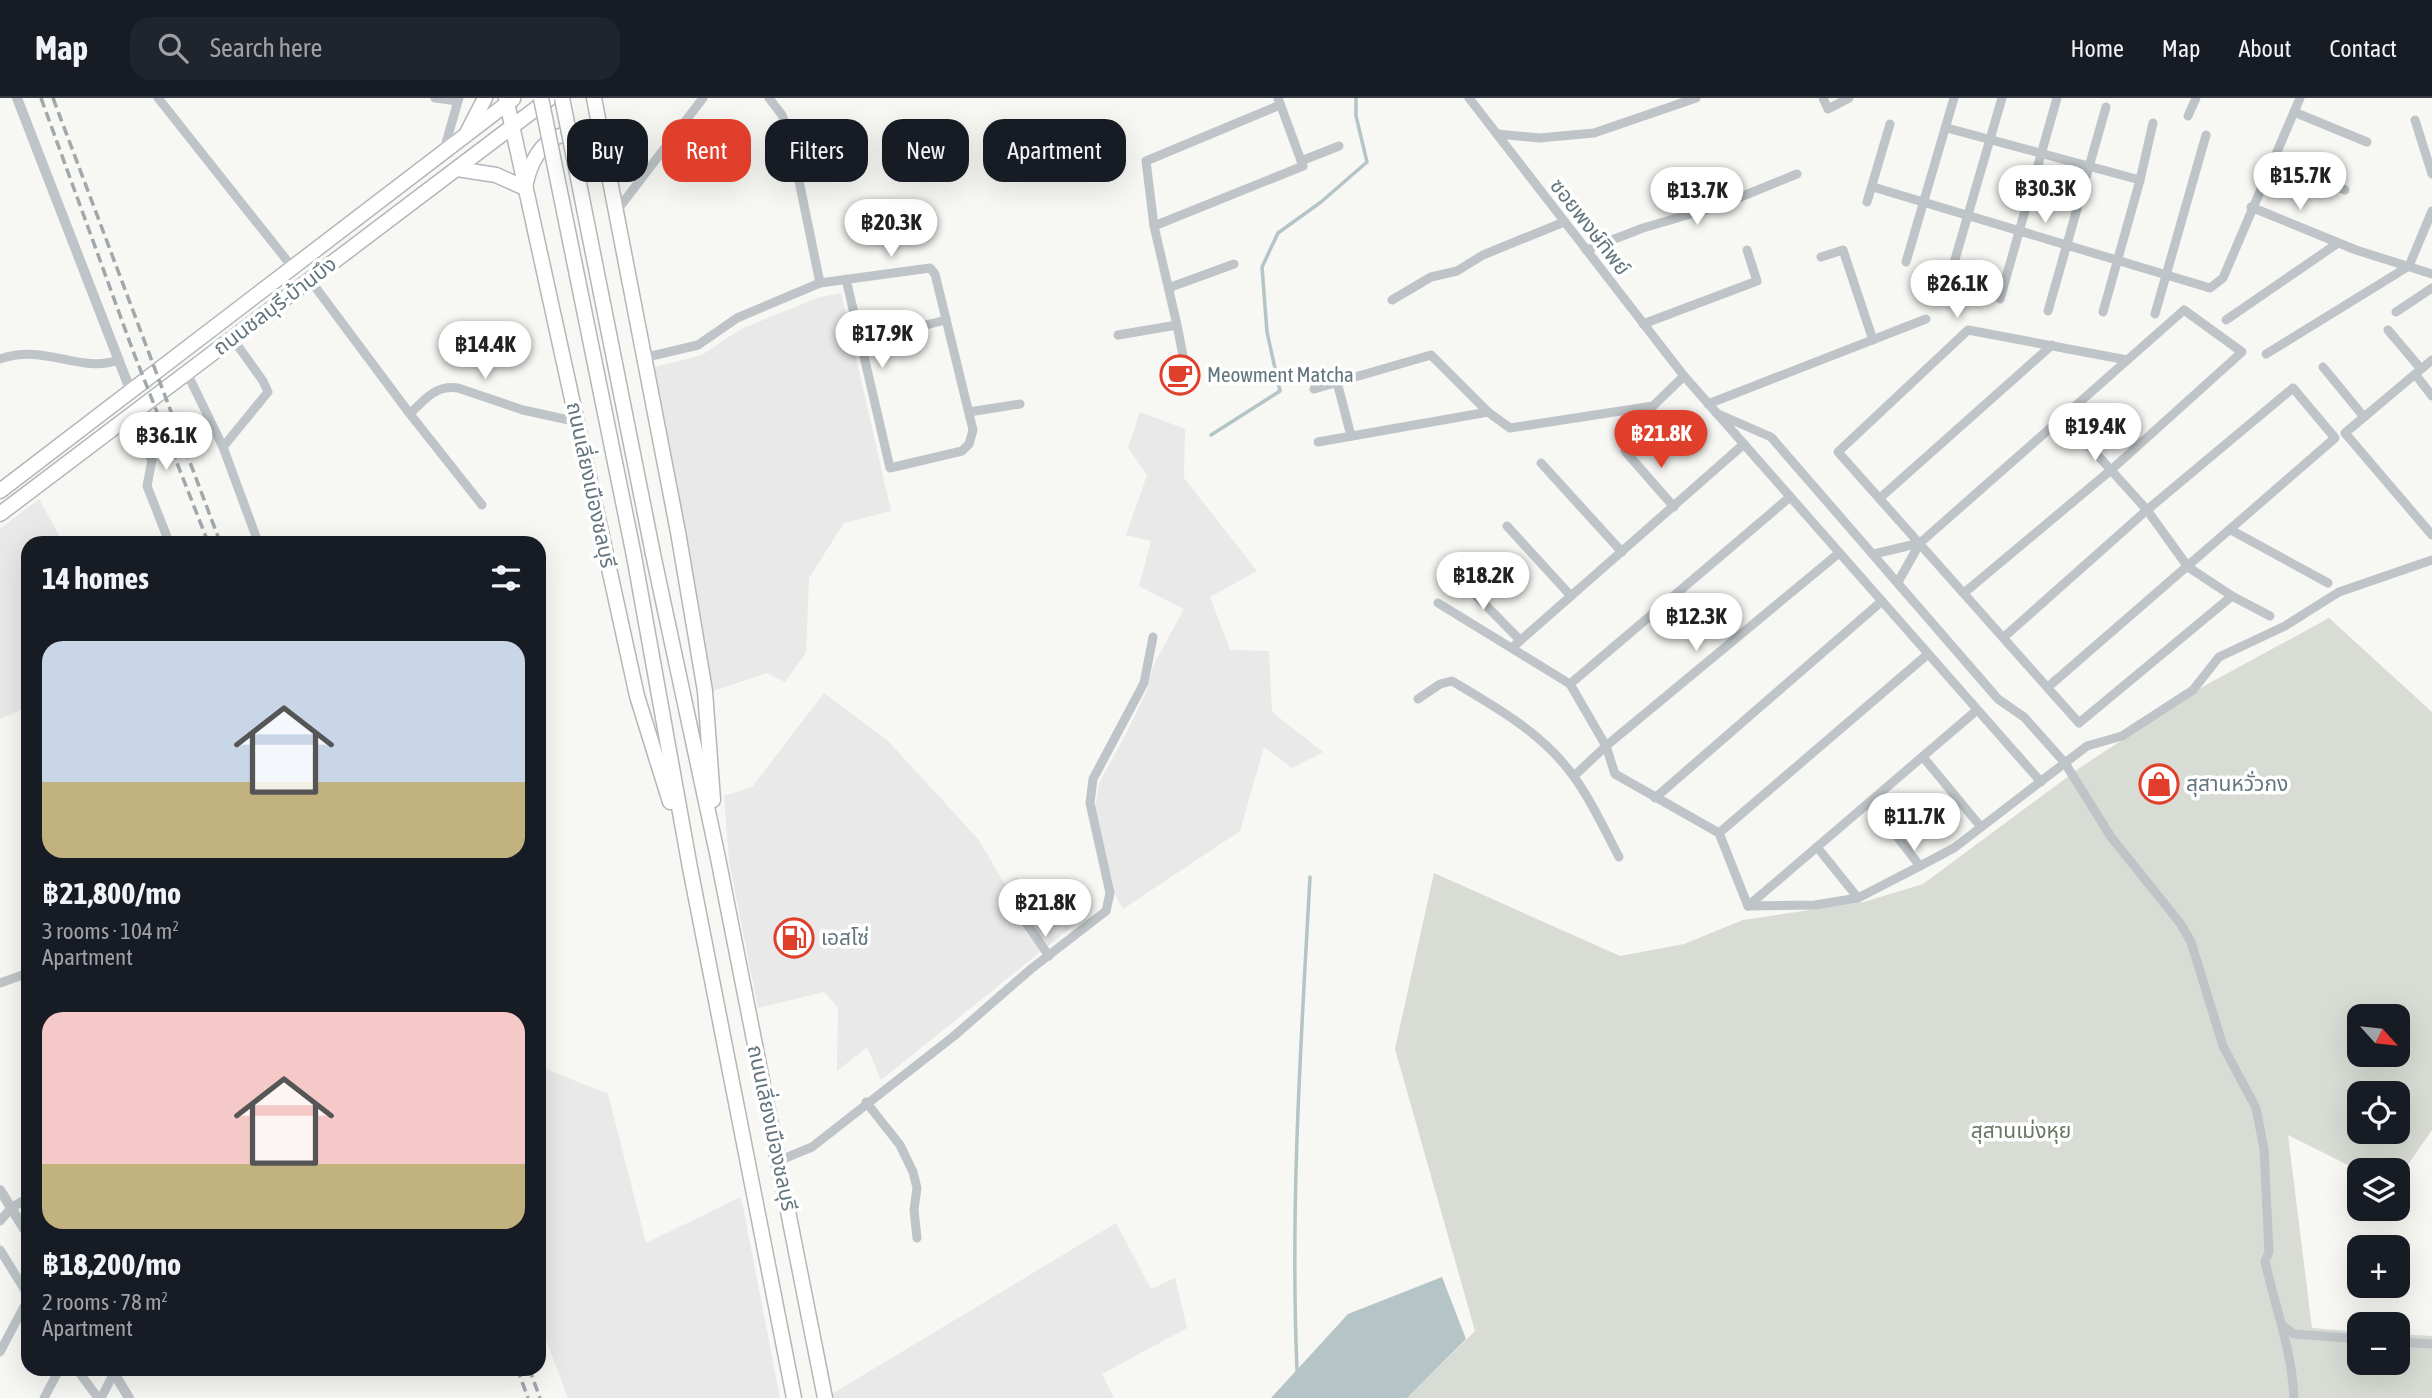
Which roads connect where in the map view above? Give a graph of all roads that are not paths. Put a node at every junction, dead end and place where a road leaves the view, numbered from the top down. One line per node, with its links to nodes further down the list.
1 (17, 98): 103 (street)
2 (158, 98): 74 (street)
3 (435, 98): 21 (street)
4 (485, 98): 36 (highway)
5 (541, 98): 180 (highway, ถนนเลี่ยงเมืองชลบุรี, bridge)
6 (550, 98): 33 (highway, ถนนชลบุรี-บ้านบึง)
7 (562, 98): 178 (highway, ถนนเลี่ยงเมืองชลบุรี, bridge)
8 (594, 98): 27 (highway, ถนนเลี่ยงเมืองชลบุรี)
9 (600, 98): 28 (highway)
10 (703, 98): 59 (street)
11 (769, 98): 29 (street)
12 (1471, 98): 35 (street, ซอยพงษ์ทิพย์)
13 (1696, 98): 35 (street)
14 (1823, 98): 15 (street)
15 (1849, 98)
16 (1954, 98): 34 (street)
17 (2002, 98): 39 (street)
18 (2057, 98): 43 (street)
19 (2196, 98): 26 (street)
20 (2300, 98): 25 (street)
21 (458, 100): 42 (street)
22 (509, 100): 33 (highway, ถนนเลี่ยงเมืองชลบุรี); 36 (highway, ถนนชลบุรี-บ้านบึง)
23 (1279, 101): 45 (street); 63 (street)
24 (2106, 107): 46 (street)
25 (2294, 112): 40 (street); 44 (street)
26 (2189, 116)
27 (597, 119)
28 (598, 119)
29 (783, 119)
30 (2415, 120): 49 (street)
31 (2153, 123): 50 (street)
32 (1890, 124): 53 (street)
33 (512, 127): 47 (highway, ถนนชลบุรี-บ้านบึง); 54 (highway, ถนนเลี่ยงเมืองชลบุรี)
34 (1947, 128): 39 (street); 57 (street)
35 (1497, 134): 62 (street, ซอยพงษ์ทิพย์)
36 (466, 135): 42 (highway, ถนนชลบุรี-บ้านบึง)
37 (567, 135): 54 (highway)
38 (2206, 135): 75 (street)
39 (1991, 139): 43 (street); 60 (street)
40 (2367, 142)
41 (1339, 146): 45 (street)
42 (444, 152): 74 (highway, ถนนชลบุรี-บ้านบึง)
43 (2041, 154): 46 (street); 64 (street)
44 (2273, 159): 55 (street); 58 (street)
45 (1301, 162): 63 (street)
46 (2089, 166): 50 (street); 66 (street)
47 (457, 169): 54 (highway); 78 (highway, ถนนชลบุรี-บ้านบึง)
48 (1797, 174): 67 (street)
49 (2432, 174)
50 (2140, 180): 71 (street)
51 (609, 182): 59 (highway, ถนนเลี่ยงเมืองชลบุรี)
52 (799, 182): 79 (street)
53 (1873, 187): 56 (street); 57 (street)
54 (526, 188): 124 (highway, ถนนเลี่ยงเมืองชลบุรี)
55 (2345, 190)
56 (1867, 202)
57 (1924, 203): 60 (street); 70 (street)
58 (2251, 207): 65 (street); 75 (street)
59 (615, 212): 101 (highway, ถนนเลี่ยงเมืองชลบุรี)
60 (1968, 216): 64 (street); 80 (street)
61 (2431, 217): 73 (street)
62 (1564, 222): 67 (street, ซอยพงษ์ทิพย์); 84 (street)
63 (1154, 226): 81 (street)
64 (2018, 232): 66 (street); 83 (street)
65 (2338, 243): 73 (street); 91 (street)
66 (2066, 247): 71 (street); 85 (street)
67 (1586, 250): 92 (street, ซอยพงษ์ทิพย์)
68 (1746, 250): 92 (street)
69 (1821, 257): 97 (street)
70 (1906, 262)
71 (2116, 262): 75 (street); 86 (street)
72 (1234, 264): 81 (street)
73 (2409, 266): 76 (street); 100 (street)
74 (293, 268): 113 (highway, ถนนชลบุรี-บ้านบึง)
75 (2165, 274): 88 (street)
76 (2432, 274)
77 (846, 279): 79 (street); 90 (street); 98 (street)
78 (310, 280): 96 (highway, ถนนชลบุรี-บ้านบึง); 120 (street)
79 (821, 283): 101 (street)
80 (1947, 287)
81 (1171, 288): 93 (street)
82 (2432, 288): 87 (street)
83 (2000, 299)
84 (1392, 300)
85 (2048, 311)
86 (2103, 312)
87 (2396, 312)
88 (2155, 314)
89 (1926, 319): 97 (street)
90 (946, 320): 98 (street); 117 (street)
91 (2226, 320)
92 (1643, 324): 110 (street, ซอยพงษ์ทิพย์)
93 (1177, 325): 95 (street); 107 (street)
94 (2388, 330): 108 (street)
95 (1118, 335)
96 (233, 339): 109 (highway, ถนนชลบุรี-บ้านบึง); 128 (street)
97 (1873, 340): 116 (street)
98 (860, 341): 117 (street)
99 (2052, 345): 104 (street); 134 (street); 134 (street)
100 (2266, 354)
101 (643, 358): 178 (highway, ถนนเลี่ยงเมืองชลบุรี)
102 (0, 359): 103 (street)
103 (119, 360): 113 (street)
104 (2127, 360): 121 (street); 131 (street)
105 (2432, 360): 108 (street)
106 (2323, 367): 122 (street)
107 (1186, 371)
108 (2418, 372): 114 (street); 122 (street)
109 (187, 373): 123 (highway, ถนนชลบุรี-บ้านบึง); 128 (street)
110 (1684, 376): 116 (street, ซอยพงษ์ทิพย์); 118 (street)
111 (1337, 382): 112 (street); 118 (street); 125 (street)
112 (1314, 389)
113 (131, 392): 132 (highway, ถนนชลบุรี-บ้านบึง)
114 (2432, 396)
115 (1020, 404): 117 (street)
116 (1708, 404): 119 (street, ซอยพงษ์ทิพย์)
117 (968, 412)
118 (1488, 412): 125 (street)
119 (1716, 413): 127 (street, ซอยพงษ์ทิพย์); 147 (street)
120 (410, 414): 124 (street); 135 (street)
121 (2063, 416): 131 (street); 144 (street)
122 (2364, 417): 141 (street)
123 (128, 418): 138 (highway, ถนนชลบุรี-บ้านบึง); 142 (street)
124 (578, 422): 180 (highway, ถนนเลี่ยงเมืองชลบุรี)
125 (1350, 436): 126 (street)
126 (1318, 442)
127 (1744, 444): 133 (street, ซอยพงษ์ทิพย์); 136 (street)
128 (223, 447): 143 (street)
129 (1625, 451): 136 (street)
130 (1541, 463): 145 (street)
131 (2111, 470): 137 (street); 153 (street)
132 (0, 491)
133 (1790, 498): 146 (street, ซอยพงษ์ทิพย์); 163 (street)
134 (1880, 498): 144 (street)
135 (482, 505)
136 (1674, 507): 145 (street)
137 (2147, 510): 140 (street); 149 (street); 160 (street)
138 (0, 514)
139 (1507, 526): 154 (street)
140 (2231, 530): 149 (street); 152 (street)
141 (2432, 534)
142 (167, 536)
143 (256, 536)
144 (1920, 543): 147 (street); 151 (street); 153 (street)
145 (1622, 552): 154 (street)
146 (1839, 553): 156 (street, ซอยพงษ์ทิพย์); 167 (street)
147 (1874, 554): 151 (street)
148 (2432, 560): 169 (street)
149 (2188, 567): 155 (street); 164 (street)
150 (1451, 570): 161 (street)
151 (1898, 582): 169 (street)
152 (2328, 583)
153 (1964, 593): 160 (street)
154 (1571, 596): 161 (street)
155 (2232, 596): 158 (street); 164 (street)
156 (1881, 601): 162 (street, ซอยพงษ์ทิพย์); 172 (street)
157 (1438, 603): 161 (street)
158 (2270, 616)
159 (1153, 636): 184 (street)
160 (2004, 637): 164 (street)
161 (1517, 644): 163 (street)
162 (1928, 654): 166 (street, ซอยพงษ์ทิพย์); 175 (street)
163 (1570, 684): 167 (street)
164 (2048, 687)
165 (1418, 699): 170 (street)
166 (1977, 710): 168 (street); 171 (street, ซอยพงษ์ทิพย์)
167 (1606, 746): 170 (street); 172 (street)
168 (1923, 757): 173 (street); 174 (street)
169 (2065, 763): 171 (street); 198 (street)
170 (1574, 776): 177 (street)
171 (2041, 782): 174 (street)
172 (1655, 798): 175 (street)
173 (1870, 802): 176 (street); 179 (street)
174 (1981, 827): 179 (street)
175 (1719, 832): 182 (street)
176 (1817, 847): 181 (street); 182 (street)
177 (1619, 857)
178 (718, 858): 188 (highway, ถนนเลี่ยงเมืองชลบุรี)
179 (1920, 866): 181 (street)
180 (690, 868): 210 (highway, ถนนเลี่ยงเมืองชลบุรี)
181 (1858, 898): 182 (street)
182 (1748, 906)
183 (1018, 911): 184 (street)
184 (1049, 956): 187 (street)
185 (21, 976): 186 (street)
186 (0, 983)
187 (866, 1102): 188 (street); 194 (street)
188 (778, 1161): 211 (highway, ถนนเลี่ยงเมืองชลบุรี)
189 (0, 1190): 191 (street)
190 (21, 1202): 191 (street)
191 (11, 1208): 192 (street); 193 (street)
192 (0, 1222)
193 (21, 1224)
194 (917, 1238)
195 (0, 1250): 196 (street)
196 (21, 1285)
197 (21, 1311): 202 (street)
198 (2284, 1327): 199 (street); 212 (street)
199 (2347, 1338)
200 (2410, 1343): 201 (street)
201 (2432, 1344)
202 (0, 1352)
203 (56, 1376): 207 (street)
204 (82, 1376): 208 (street)
205 (111, 1376): 208 (street)
206 (116, 1376): 209 (street)
207 (44, 1398)
208 (100, 1398)
209 (129, 1398)
210 (794, 1398)
211 (825, 1398)
212 (2294, 1398)

